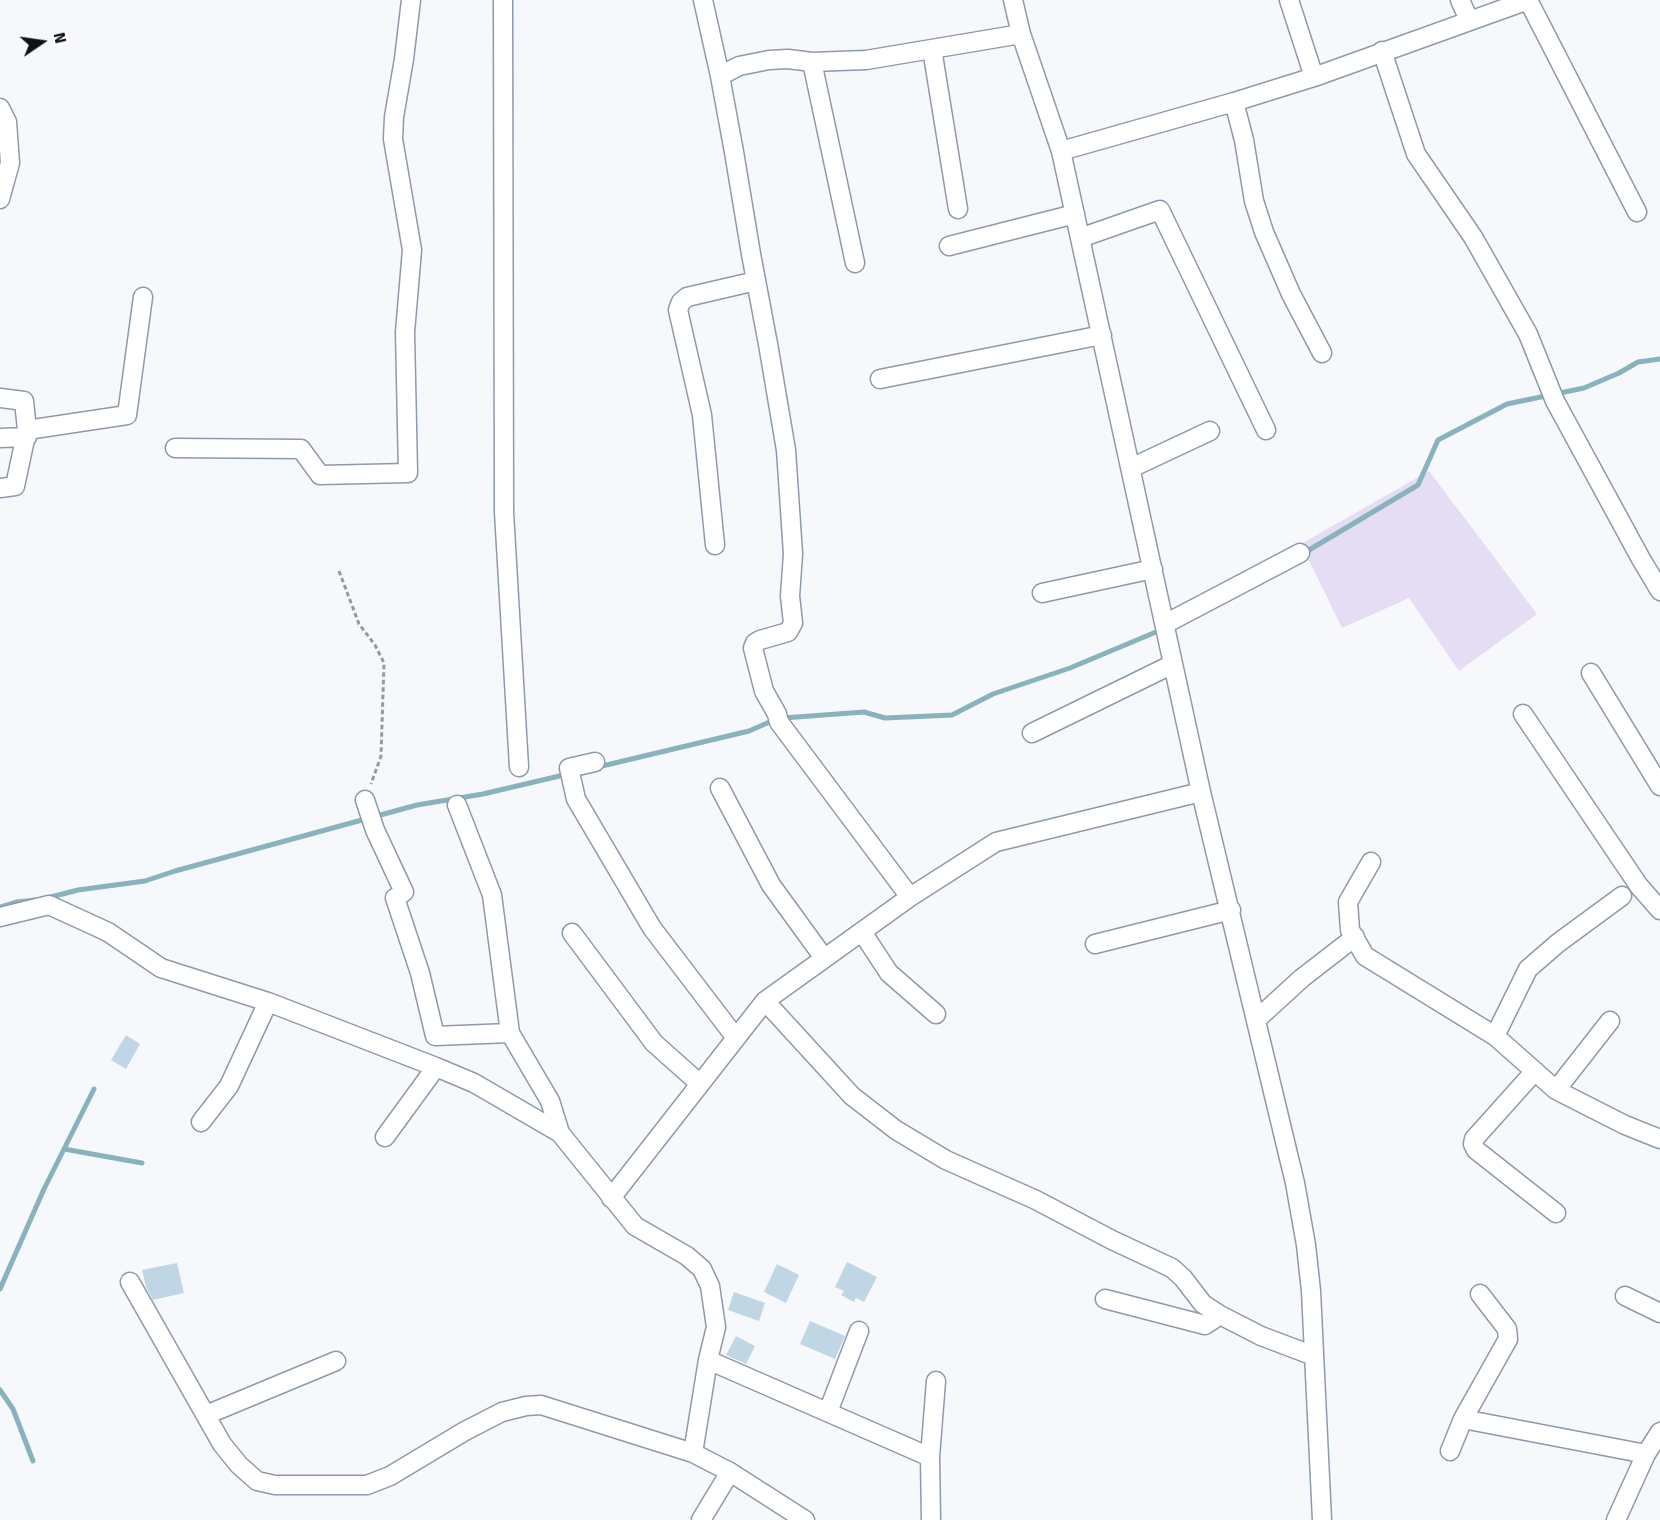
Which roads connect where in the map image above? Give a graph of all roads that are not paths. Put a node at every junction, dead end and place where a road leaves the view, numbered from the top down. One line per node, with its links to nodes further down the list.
1 (411, 0): 36 (street)
2 (503, 0): 50 (street)
3 (703, 0): 13 (street)
4 (1013, 0): 9 (street)
5 (1289, 0): 14 (street)
6 (1460, 0): 8 (street)
7 (1528, 0): 8 (street); 21 (street)
8 (1469, 20): 11 (street)
9 (1021, 34): 10 (street); 18 (street)
10 (932, 49): 12 (street); 20 (street)
11 (1382, 51): 14 (street); 42 (street)
12 (812, 62): 13 (street); 25 (street)
13 (720, 76): 26 (street)
14 (1314, 77): 15 (street)
15 (1234, 102): 18 (street); 29 (street)
16 (0, 108): 17 (street)
17 (4, 145): 19 (street)
18 (1061, 151): 22 (street)
19 (0, 199)
20 (958, 209)
21 (1637, 212)
22 (1075, 214): 23 (street); 24 (street)
23 (1080, 238): 28 (street); 32 (street)
24 (949, 246)
25 (855, 263)
26 (756, 281): 39 (street); 58 (street)
27 (142, 297): 34 (street)
28 (1102, 335): 30 (street); 37 (street)
29 (1322, 353)
30 (880, 379)
31 (0, 398): 34 (street)
32 (1266, 430)
33 (1210, 431): 37 (street)
34 (27, 434): 35 (street); 38 (street)
35 (0, 438)
36 (175, 448)
37 (1131, 468): 41 (street)
38 (0, 488)
39 (715, 545)
40 (1300, 553): 44 (street)
41 (1153, 569): 43 (street); 44 (street)
42 (1660, 591)
43 (1042, 593)
44 (1165, 624): 45 (street)
45 (1173, 664): 48 (street); 53 (street)
46 (1591, 673): 51 (street)
47 (1523, 714): 60 (street)
48 (1032, 733)
49 (596, 762): 74 (street)
50 (519, 767)
51 (1660, 786)
52 (720, 788): 66 (street)
53 (1201, 792): 58 (street); 59 (street)
54 (457, 805): 72 (street)
55 (368, 811): 72 (street)
56 (1371, 862): 64 (street)
57 (1622, 896): 73 (street)
58 (910, 897): 62 (street)
59 (1231, 910): 65 (street); 70 (street)
60 (1660, 910)
61 (0, 917): 68 (street)
62 (862, 932): 66 (street); 69 (street)
63 (572, 933): 77 (street)
64 (1355, 937): 70 (street); 73 (street)
65 (1095, 944)
66 (824, 958): 67 (street)
67 (765, 1001): 74 (street); 90 (street)
68 (268, 1002): 75 (street); 79 (street)
69 (936, 1014)
70 (1256, 1020): 92 (street)
71 (1610, 1021): 78 (street)
72 (510, 1033): 80 (street)
73 (1495, 1036): 76 (street)
74 (736, 1038): 77 (street)
75 (436, 1067): 80 (street); 81 (street)
76 (1535, 1071): 78 (street); 84 (street)
77 (700, 1084): 83 (street)
78 (1556, 1090): 82 (street)
79 (201, 1122)
80 (560, 1133): 83 (street)
81 (385, 1137)
82 (1660, 1139)
83 (611, 1198): 93 (street)
84 (1556, 1213)
85 (130, 1282): 97 (street)
86 (1480, 1294): 98 (street)
87 (1625, 1296): 89 (street)
88 (1105, 1299): 90 (street)
89 (1660, 1313)
90 (1220, 1315): 92 (street)
91 (860, 1331): 96 (street)
92 (1314, 1356): 108 (street)
93 (708, 1360): 96 (street); 101 (street)
94 (336, 1361): 97 (street)
95 (936, 1382): 103 (street)
96 (828, 1412): 103 (street)
97 (206, 1415): 101 (street)
98 (1463, 1419): 100 (street); 102 (street)
99 (1660, 1432): 102 (street)
100 (1450, 1451)
101 (693, 1453): 104 (street)
102 (1646, 1454): 109 (street)
103 (930, 1456): 107 (street)
104 (730, 1472): 105 (street); 106 (street)
105 (700, 1520)
106 (805, 1520)
107 (932, 1520)
108 (1322, 1520)
109 (1616, 1520)

